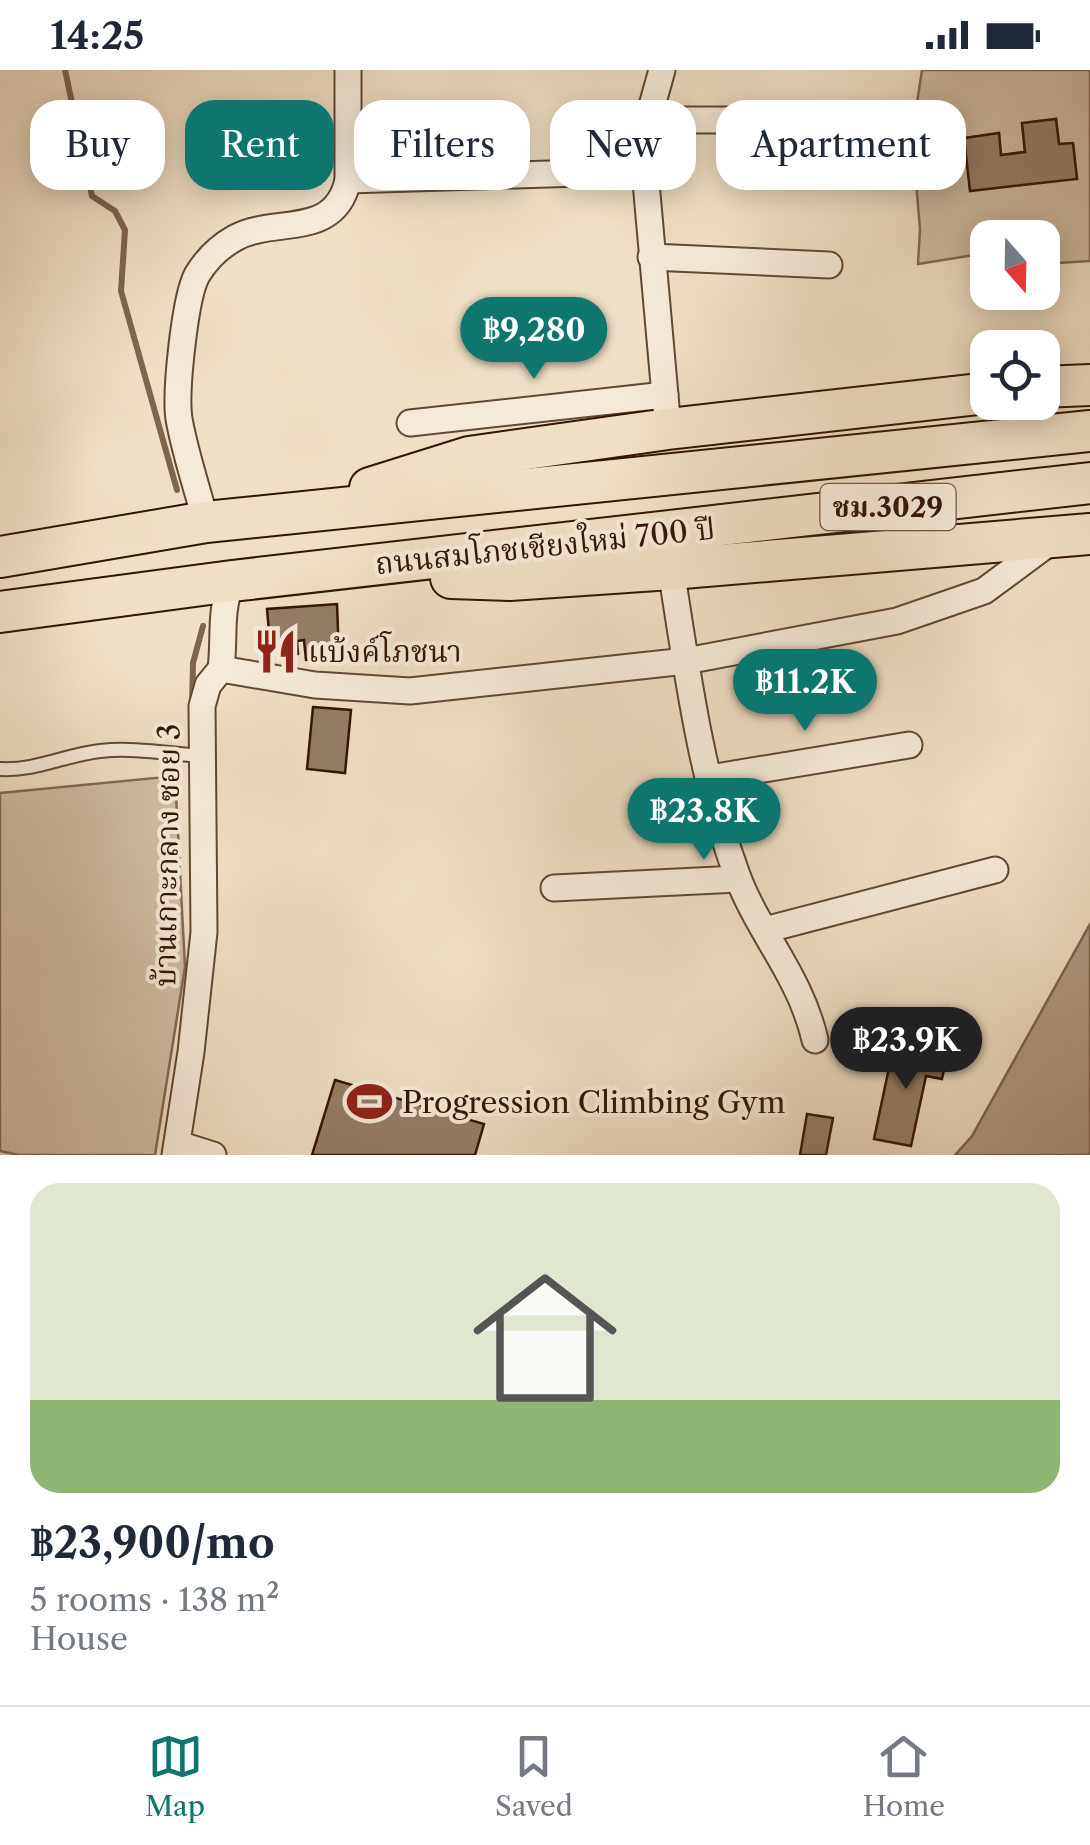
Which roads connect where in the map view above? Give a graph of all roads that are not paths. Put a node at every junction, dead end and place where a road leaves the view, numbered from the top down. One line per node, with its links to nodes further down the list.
1 (348, 70): 6 (street)
2 (653, 70): 3 (street)
3 (661, 70): 4 (street)
4 (653, 100)
5 (550, 175): 6 (street)
6 (348, 180): 18 (street)
7 (646, 190): 8 (street)
8 (652, 257): 9 (street); 13 (street)
9 (829, 266)
10 (1090, 384): 11 (main road)
11 (1060, 386)
12 (970, 395): 13 (main road)
13 (666, 412): 14 (street); 17 (main road)
14 (410, 423)
15 (1090, 431): 17 (main road, ถนนสมโภชเชียงใหม่ 700 ปี / ชม.3029)
16 (1090, 483): 22 (main road, ถนนสมโภชเชียงใหม่ 700 ปี / ชม.3029)
17 (286, 514): 18 (main road, ถนนสมโภชเชียงใหม่ 700 ปี / ชม.3029)
18 (206, 522): 20 (main road, ถนนสมโภชเชียงใหม่ 700 ปี / ชม.3029)
19 (1072, 537): 21 (main road); 25 (street)
20 (0, 557)
21 (672, 569): 22 (main road); 25 (street)
22 (297, 574): 23 (main road, ถนนสมโภชเชียงใหม่ 700 ปี / ชม.3029)
23 (232, 581): 24 (main road, ถนนสมโภชเชียงใหม่ 700 ปี / ชม.3029); 26 (street)
24 (0, 612)
25 (686, 661): 26 (street); 30 (street)
26 (221, 669): 28 (street, บ้านเกาะกลาง ซอย 3)
27 (909, 745): 30 (street)
28 (203, 756): 29 (lane); 36 (street, บ้านเกาะกลาง ซอย 3)
29 (0, 768)
30 (710, 778): 32 (street)
31 (995, 870): 34 (street)
32 (738, 878): 33 (street); 34 (street)
33 (554, 888)
34 (765, 930): 35 (street)
35 (815, 1040)
36 (176, 1150): 37 (street)
37 (212, 1155)

